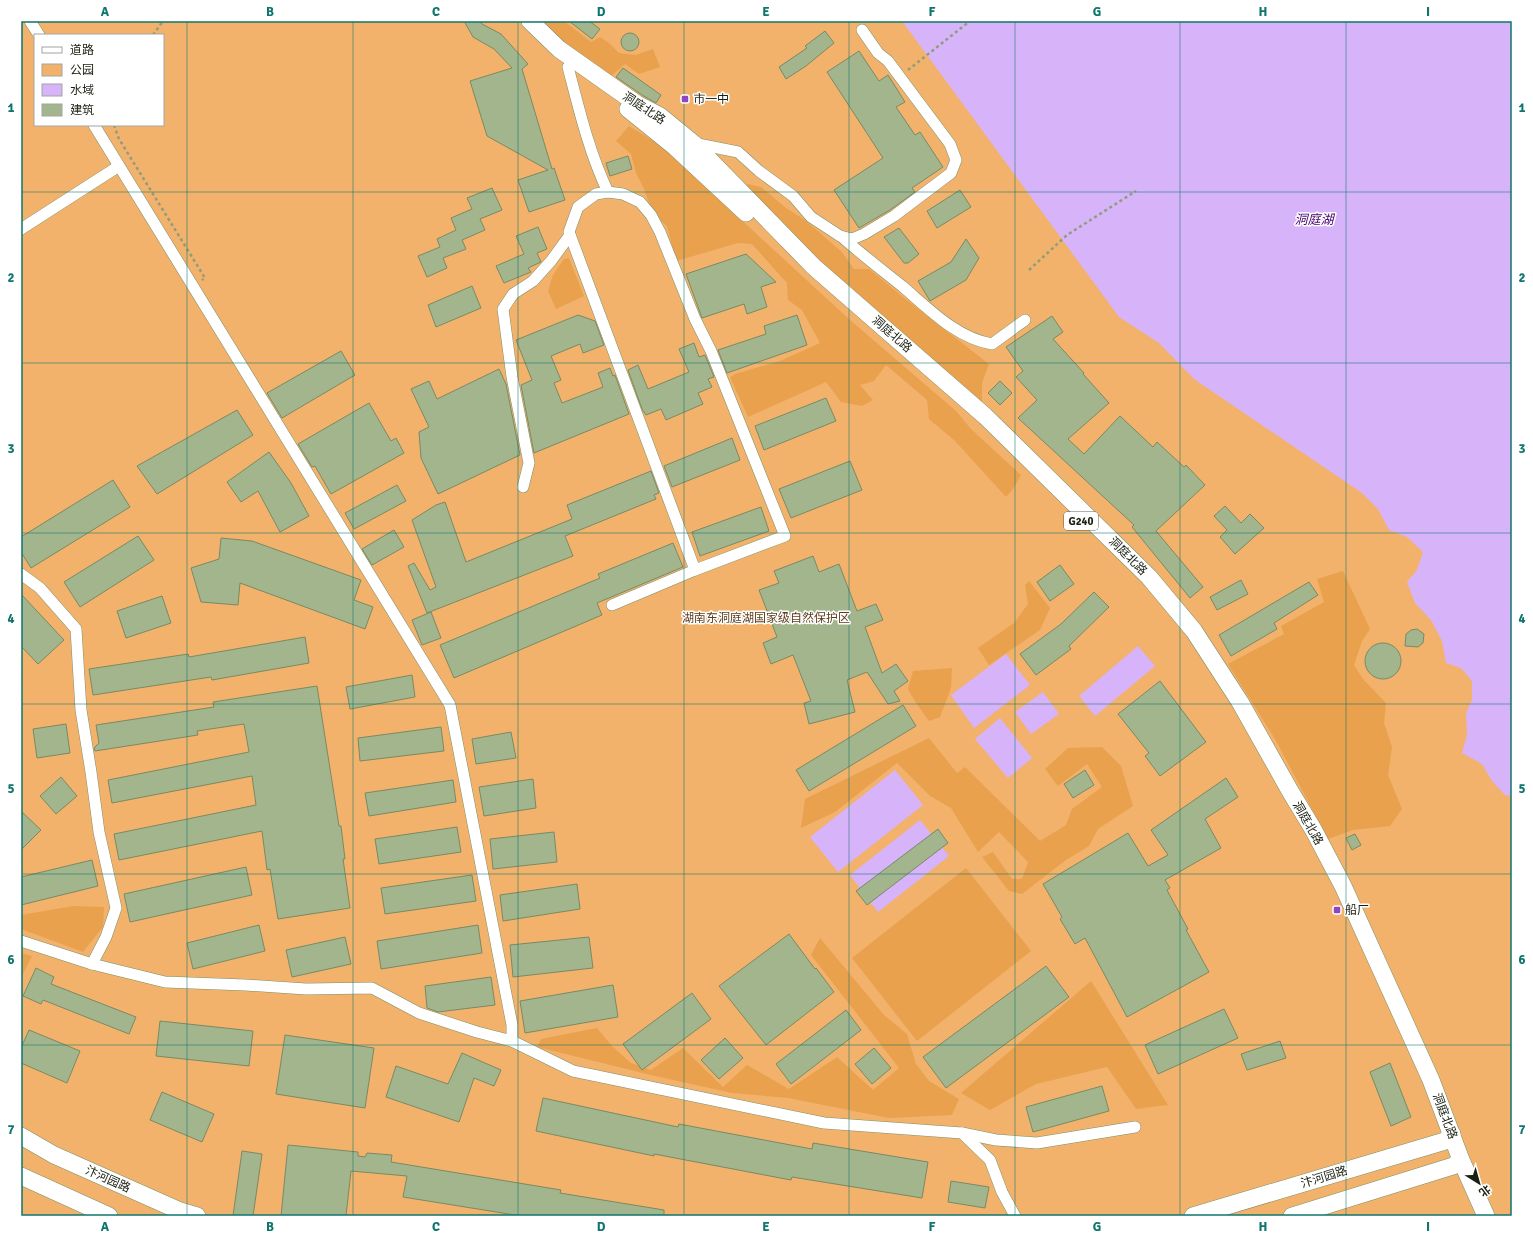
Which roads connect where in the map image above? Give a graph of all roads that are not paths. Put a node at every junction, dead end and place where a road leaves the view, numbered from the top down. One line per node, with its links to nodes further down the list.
1 (30, 21): 5 (street)
2 (522, 21): 6 (main road, 洞庭北路 / G240)
3 (530, 21): 8 (main road, 洞庭北路 / G240)
4 (862, 30): 13 (street)
5 (38, 34)
6 (568, 67): 10 (street); 25 (main road, 洞庭北路 / G240)
7 (95, 126): 9 (street)
8 (692, 143): 13 (street); 25 (main road, 洞庭北路 / G240)
9 (119, 166): 11 (street); 21 (street)
10 (608, 192): 12 (street); 16 (street)
11 (21, 229)
12 (570, 235): 15 (street); 16 (street)
13 (840, 236): 14 (street)
14 (1026, 320)
15 (523, 487)
16 (695, 570): 18 (street)
17 (21, 574): 20 (street)
18 (612, 605)
19 (21, 941): 20 (street)
20 (92, 964): 21 (street)
21 (512, 1041): 23 (street)
22 (1135, 1127): 23 (street)
23 (962, 1133): 30 (street)
24 (21, 1136): 29 (main road, 汴河园路)
25 (1449, 1138): 26 (main road, 洞庭北路 / G240); 31 (main road, 汴河园路)
26 (1457, 1163): 32 (main road); 33 (main road, 洞庭北路 / G240); 34 (main road, 洞庭北路 / G240)
27 (21, 1176): 28 (main road)
28 (109, 1216)
29 (197, 1216)
30 (1015, 1216)
31 (1193, 1216)
32 (1292, 1216)
33 (1477, 1216)
34 (1486, 1216)

